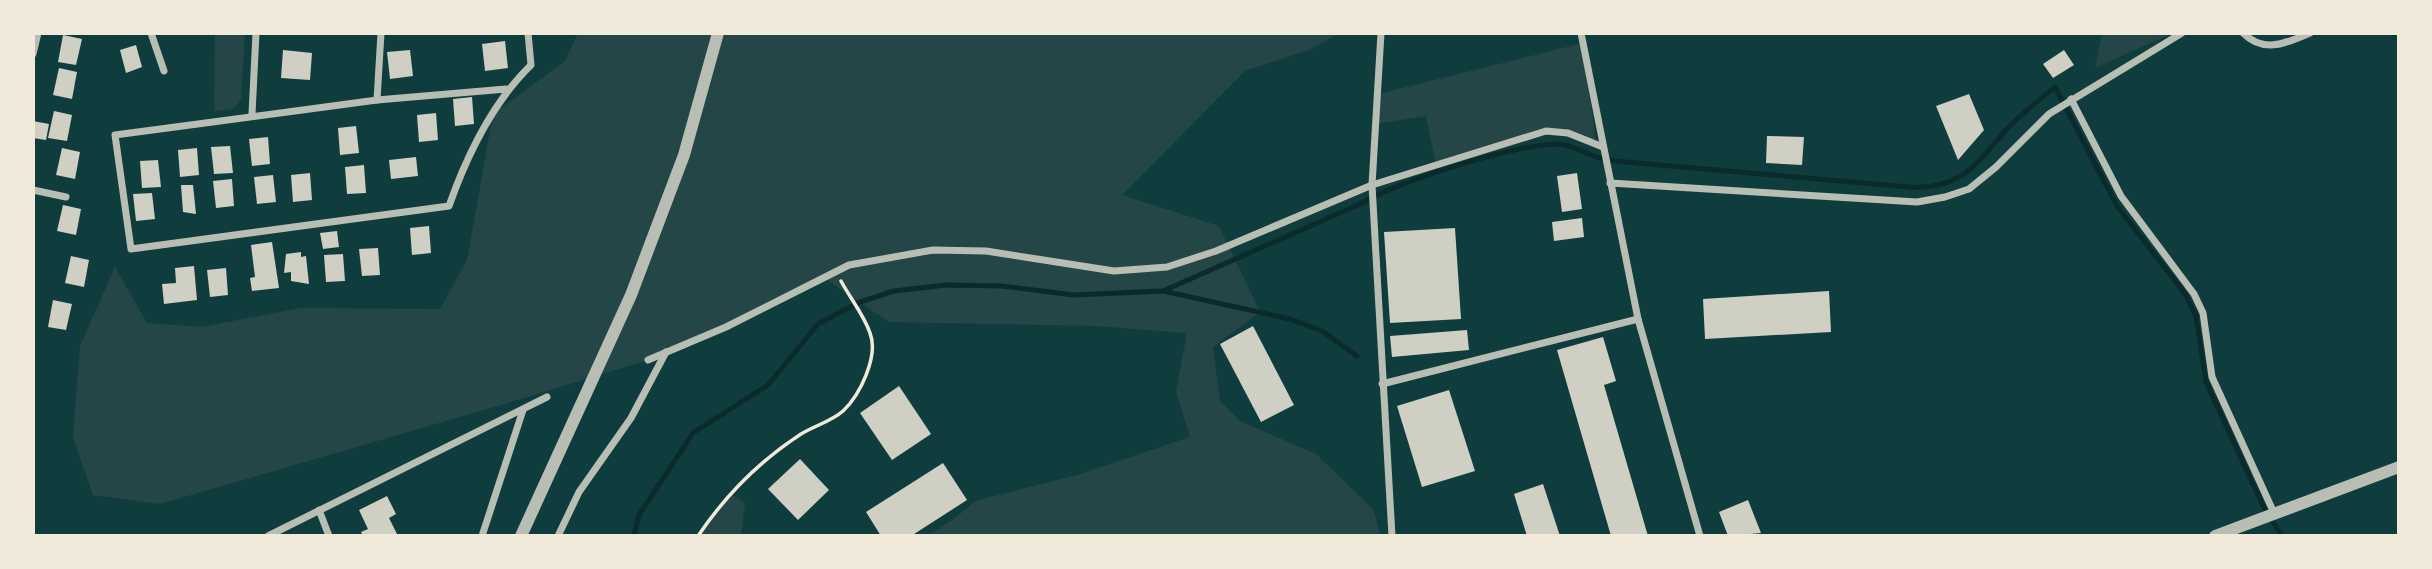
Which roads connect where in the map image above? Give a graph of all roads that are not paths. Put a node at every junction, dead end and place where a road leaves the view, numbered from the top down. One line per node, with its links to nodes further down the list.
1 (38, 33): 13 (street)
2 (151, 33): 14 (street)
3 (256, 33): 18 (street)
4 (381, 33): 17 (street)
5 (528, 33): 15 (street)
6 (718, 33): 36 (street)
7 (1381, 33): 21 (street)
8 (1581, 33): 19 (street)
9 (2182, 33): 12 (street)
10 (2243, 33): 11 (street)
11 (2310, 33)
12 (2169, 37): 16 (street)
13 (33, 54)
14 (164, 71)
15 (506, 89): 17 (street); 18 (street)
16 (2071, 99): 20 (street); 32 (street)
17 (377, 100): 18 (street)
18 (252, 114)
19 (1603, 147): 20 (street); 21 (street)
20 (1610, 183): 24 (street)
21 (1372, 185): 25 (street); 27 (street)
22 (33, 190): 23 (street)
23 (66, 197)
24 (1638, 319): 27 (street); 39 (street)
25 (666, 352): 26 (street); 37 (street)
26 (648, 359)
27 (1382, 384): 38 (street)
28 (547, 397): 29 (street)
29 (523, 410): 31 (street); 35 (street)
30 (2399, 467): 32 (street)
31 (319, 510): 33 (street); 34 (street)
32 (2274, 513): 40 (street)
33 (268, 536)
34 (329, 536)
35 (482, 536)
36 (521, 536)
37 (558, 536)
38 (1392, 536)
39 (1700, 536)
40 (2215, 536)

